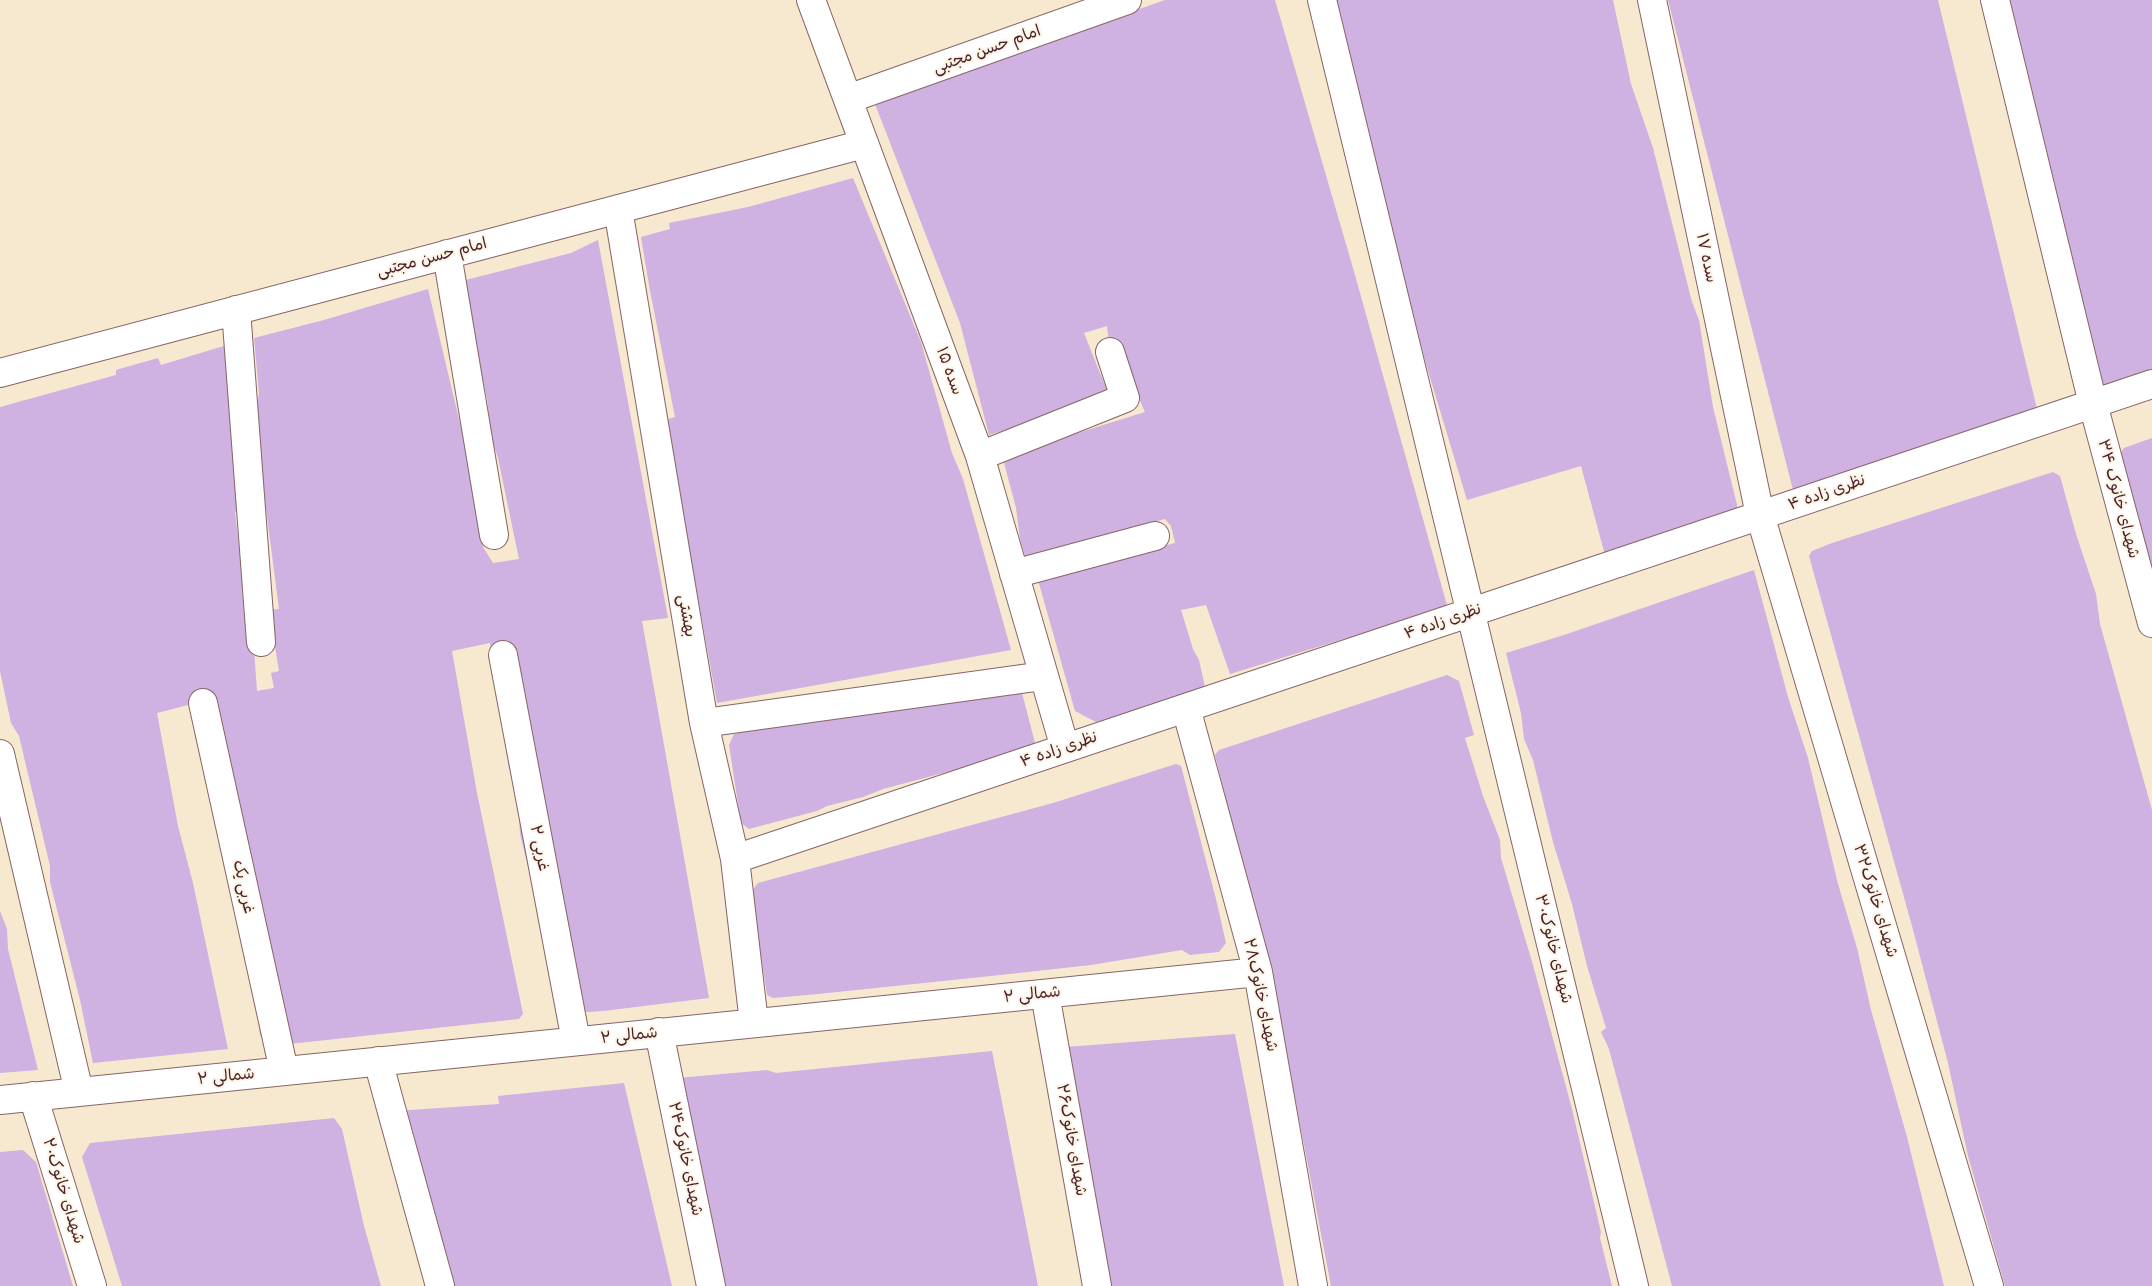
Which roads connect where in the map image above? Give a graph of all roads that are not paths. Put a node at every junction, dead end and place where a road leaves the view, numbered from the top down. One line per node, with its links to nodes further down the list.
1 (811, 0): 6 (street, سده ۱۵)
2 (1127, 0): 6 (street, امام حسن مجتبی)
3 (1322, 0): 20 (street, شهدای خانوک۳۰)
4 (1652, 0): 16 (street, سده ۱۷)
5 (1995, 0): 14 (street, ۳۴ شهدای خانوک)
6 (848, 99): 7 (street, سده ۱۵)
7 (864, 144): 8 (street, امام حسن مجتبی); 15 (street, سده ۱۵)
8 (618, 209): 9 (street, امام حسن مجتبی); 27 (street, بهشتی)
9 (448, 254): 10 (street, امام حسن مجتبی); 17 (street)
10 (236, 310): 12 (street, امام حسن مجتبی); 22 (street)
11 (1110, 352): 15 (street)
12 (0, 373)
13 (2152, 384): 14 (street, نظری زاده ۴)
14 (2092, 404): 16 (street, نظری زاده ۴); 21 (street, ۳۴ شهدای خانوک)
15 (980, 456): 19 (street, سده ۱۵)
16 (1760, 515): 20 (street, نظری زاده ۴); 47 (street, شهدای خانوک۳۲)
17 (494, 535)
18 (1155, 536): 19 (street)
19 (1014, 574): 24 (street, سده ۱۵)
20 (1471, 612): 26 (street, نظری زاده ۴); 46 (street, شهدای خانوک۳۰)
21 (2152, 623)
22 (261, 642)
23 (502, 655): 35 (street, ۲ غربی)
24 (1043, 676): 27 (street); 28 (street, سده ۱۵)
25 (203, 703): 37 (street, غربی یک)
26 (1186, 708): 28 (street, نظری زاده ۴); 31 (street, شهدای خانوک۲۸)
27 (704, 723): 30 (street, بهشتی)
28 (1065, 748): 30 (street, نظری زاده ۴)
29 (0, 754): 38 (street)
30 (735, 859): 33 (street, بهشتی)
31 (1258, 972): 32 (street, شمالی ۲); 45 (street, شهدای خانوک۲۸)
32 (1045, 994): 33 (street, شمالی ۲); 44 (street, شهدای خانوک۲۶)
33 (754, 1023): 34 (street, شمالی ۲)
34 (659, 1032): 35 (street, شمالی ۲); 43 (street, شهدای خانوک۲۴)
35 (576, 1041): 36 (street, شمالی ۲)
36 (378, 1061): 37 (street, شمالی ۲); 42 (street)
37 (284, 1071): 38 (street, شمالی ۲)
38 (79, 1092): 39 (street, شمالی ۲)
39 (33, 1096): 40 (street, شمالی ۲); 41 (street, شهدای خانوک۲۰)
40 (0, 1100)
41 (92, 1286)
42 (440, 1286)
43 (712, 1286)
44 (1097, 1286)
45 (1313, 1286)
46 (1634, 1286)
47 (1989, 1286)

